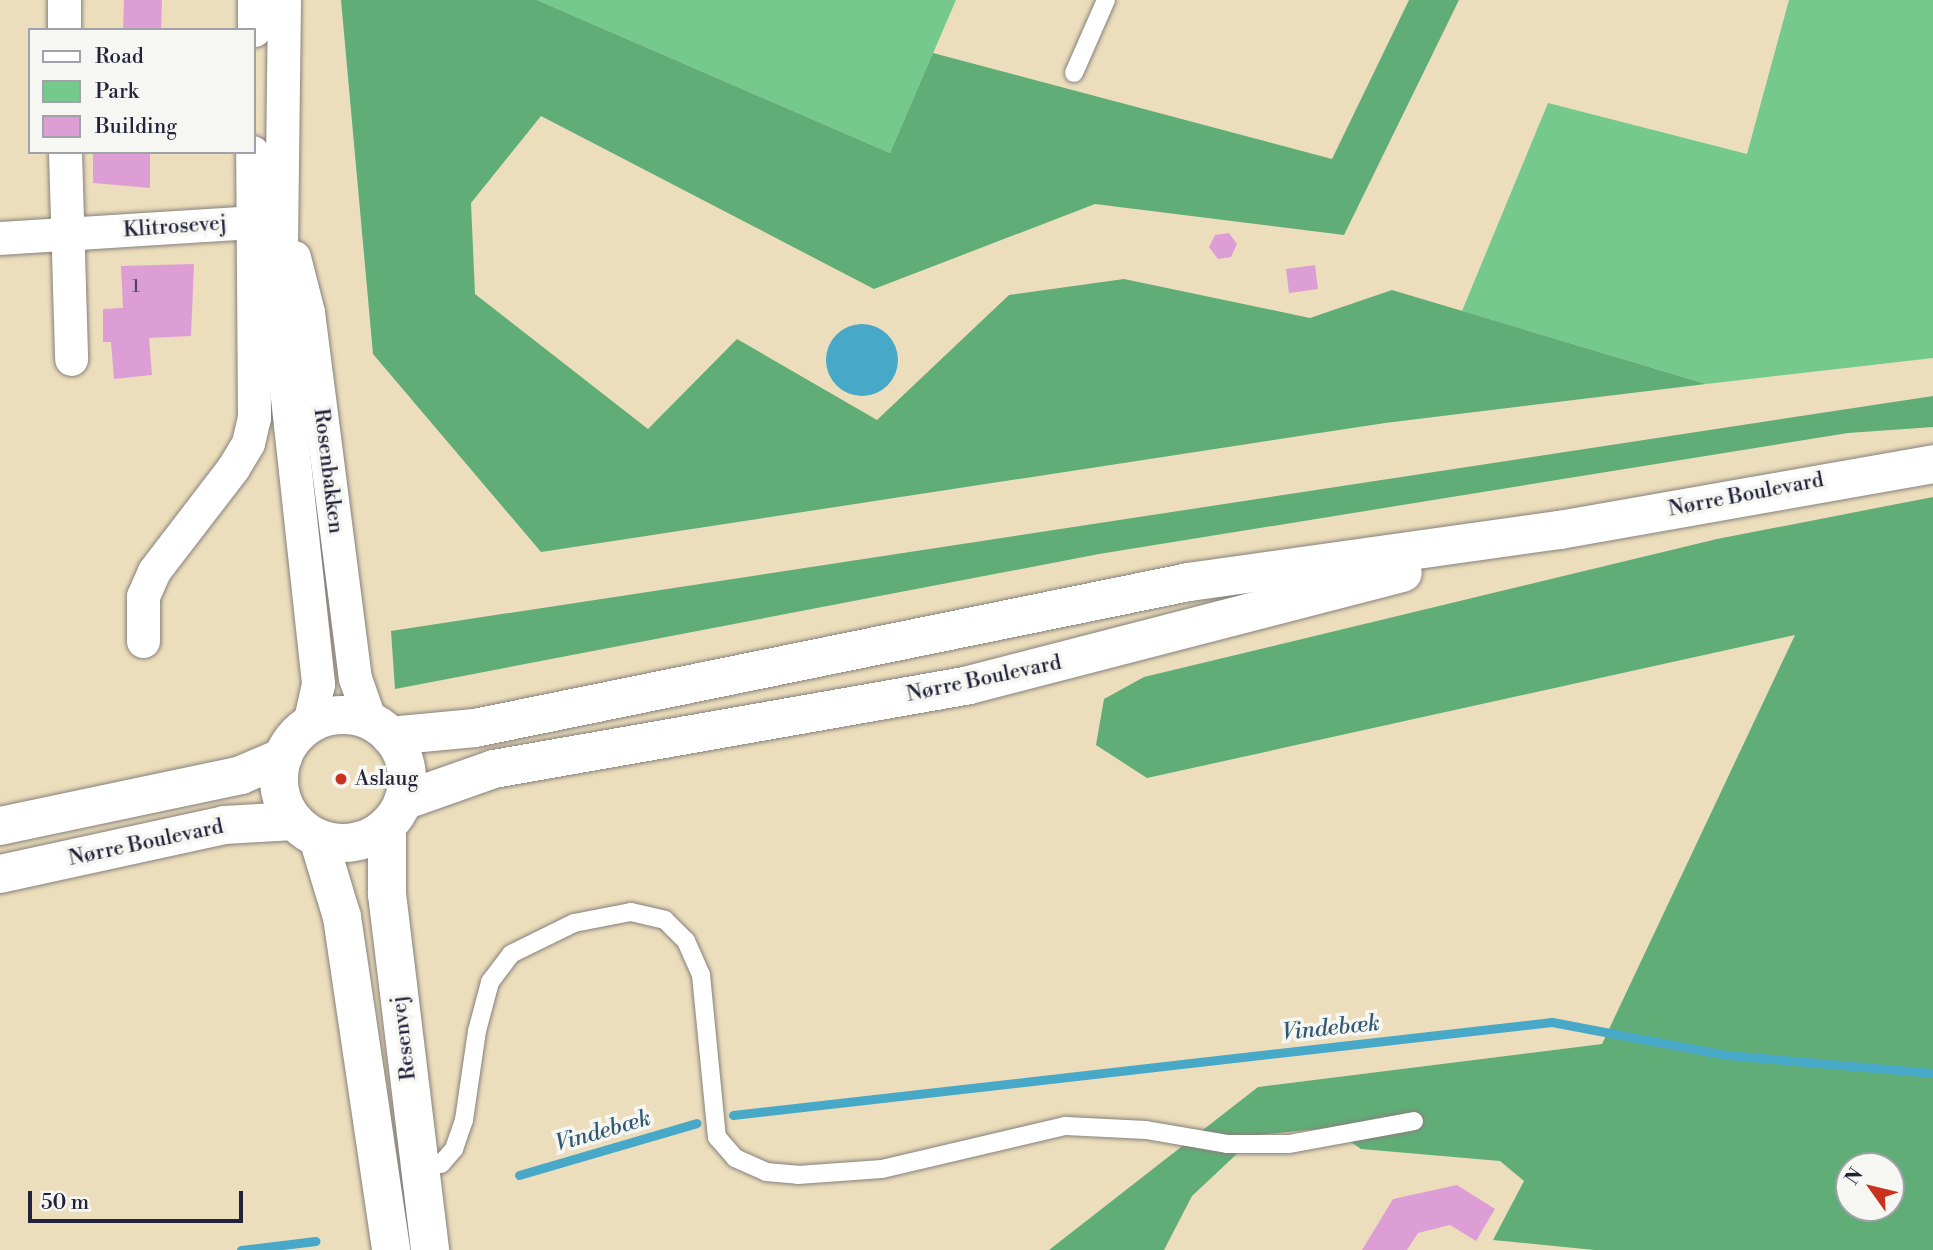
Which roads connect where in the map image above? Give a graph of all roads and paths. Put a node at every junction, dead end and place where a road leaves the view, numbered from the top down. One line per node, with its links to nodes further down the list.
1 (64, 0): 5 (street)
2 (254, 0): 6 (street)
3 (284, 0): 10 (street, Rosenbakken)
4 (1105, 0): 7 (lane)
5 (64, 28)
6 (254, 28)
7 (1074, 73)
8 (65, 154): 12 (street)
9 (252, 154): 11 (street)
10 (284, 220): 11 (street, Klitrosevej); 18 (street, Rosenbakken); 19 (street, Rosenbakken)
11 (251, 222): 12 (street, Klitrosevej); 17 (street)
12 (65, 235): 13 (street, Klitrosevej); 14 (street)
13 (0, 239)
14 (71, 359)
15 (1933, 464): 16 (street, Nørre Boulevard)
16 (1560, 530): 19 (street, Nørre Boulevard); 21 (street, Nørre Boulevard)
17 (143, 641)
18 (309, 724): 19 (street); 20 (street)
19 (380, 728): 21 (street)
20 (283, 757): 22 (street); 23 (street)
21 (395, 813): 23 (street); 26 (street, Resenvej)
22 (0, 826)
23 (306, 829): 24 (street, Nørre Boulevard); 27 (street, Resenvej)
24 (0, 874)
25 (1414, 1121): 26 (lane)
26 (420, 1168): 28 (street, Resenvej)
27 (391, 1250)
28 (430, 1250)

